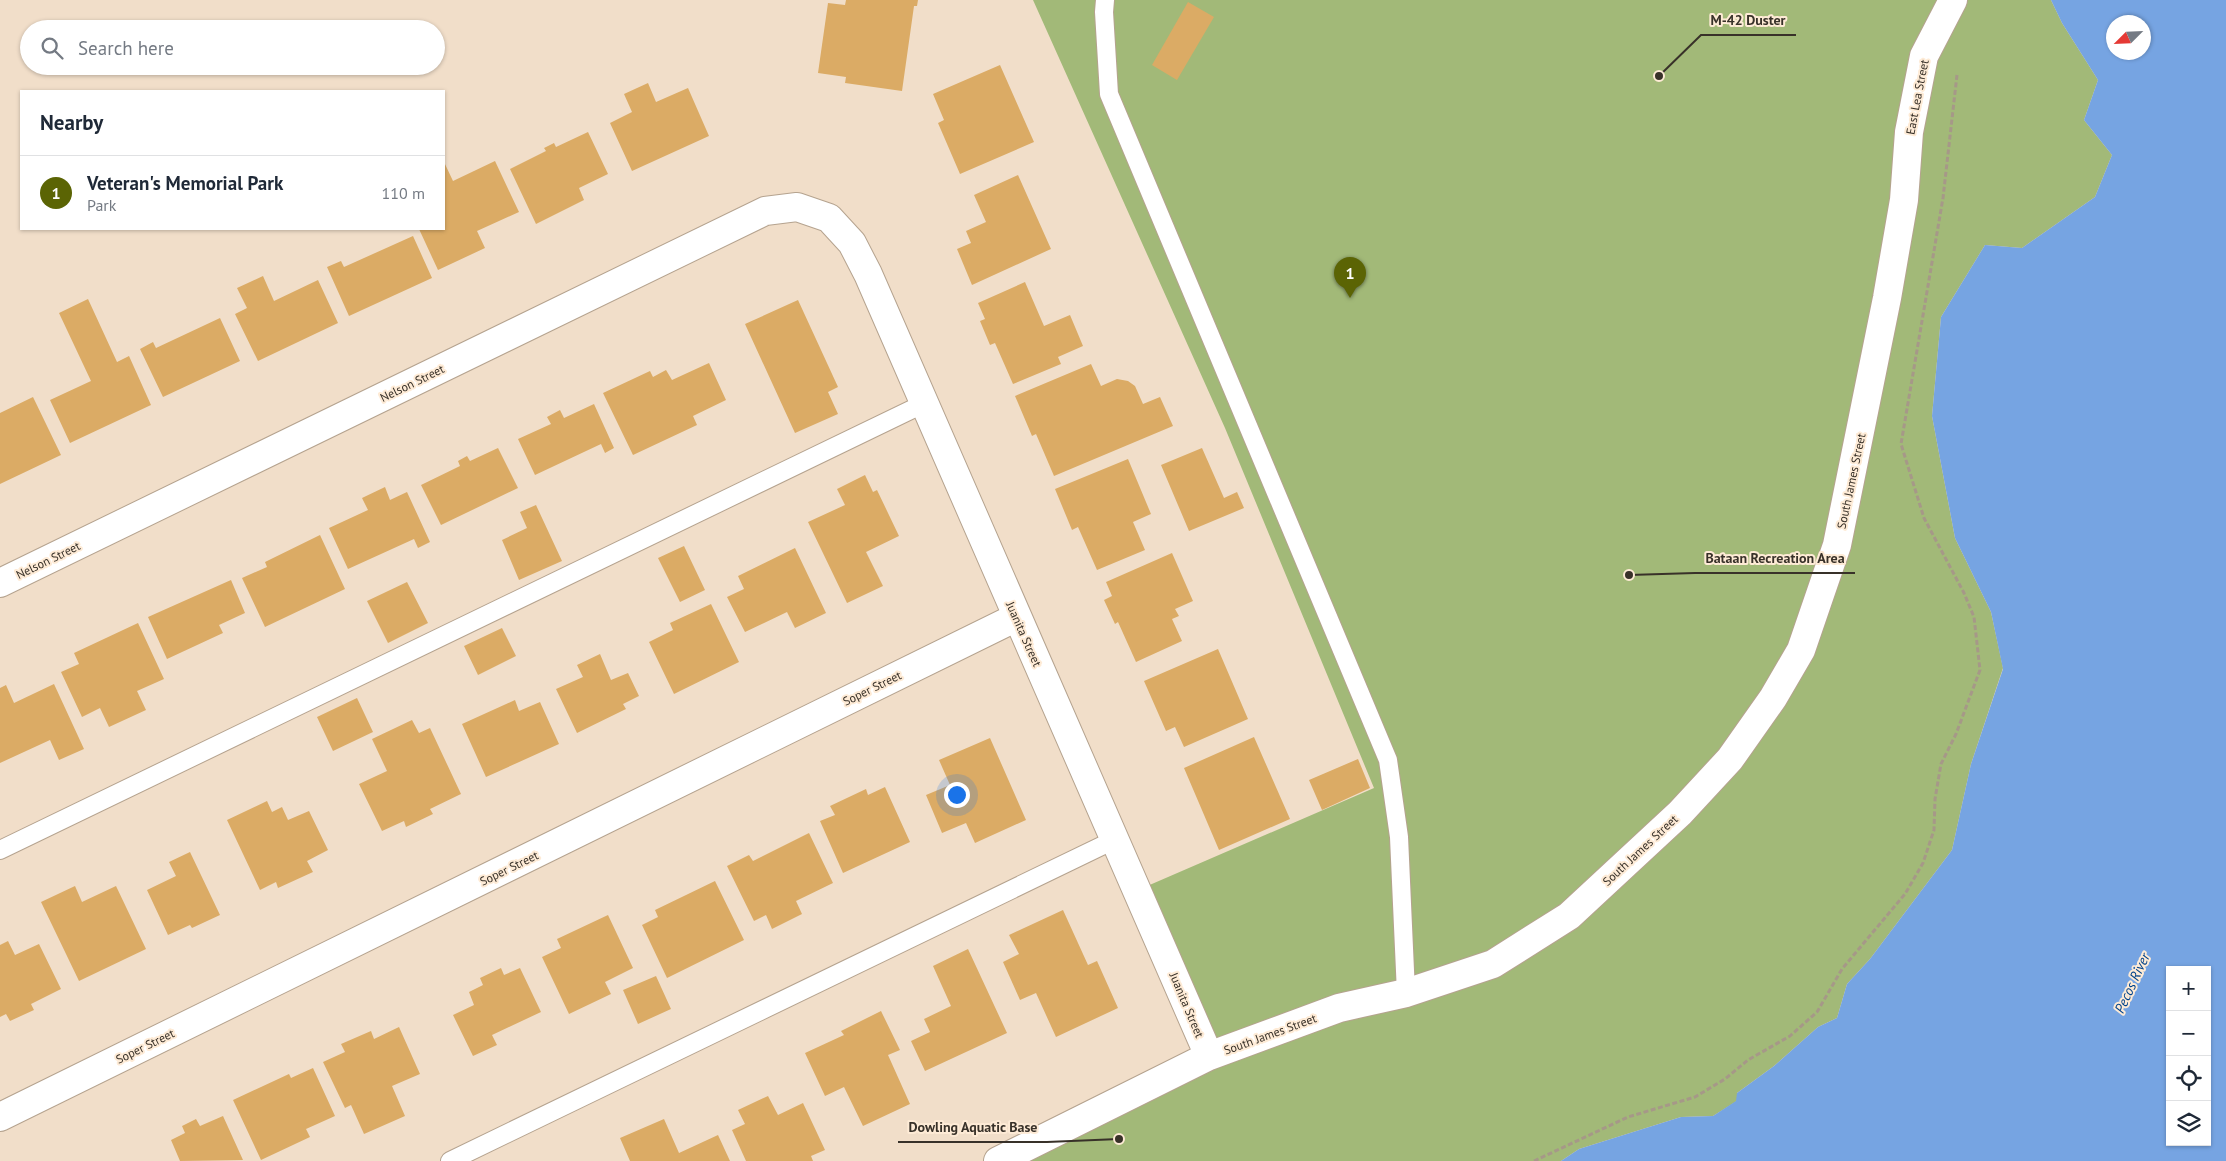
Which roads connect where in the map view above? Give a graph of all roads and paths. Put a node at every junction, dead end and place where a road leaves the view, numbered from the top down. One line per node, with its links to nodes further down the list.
1 (1105, 0): 11 (lane)
2 (1953, 0): 4 (street, East Lea Street)
3 (1957, 74): 16 (path)
4 (1904, 200): 11 (street, South James Street)
5 (829, 218): 6 (street, Juanita Street); 7 (street, Nelson Street)
6 (923, 404): 8 (street, Juanita Street); 10 (lane)
7 (0, 583)
8 (1016, 617): 9 (street, Juanita Street); 13 (street, Soper Street)
9 (1116, 839): 12 (street, Juanita Street); 14 (lane)
10 (0, 850)
11 (1406, 993): 12 (street, South James Street)
12 (1209, 1056): 15 (street, South James Street)
13 (0, 1117)
14 (450, 1161)
15 (998, 1161)
16 (1534, 1161)

